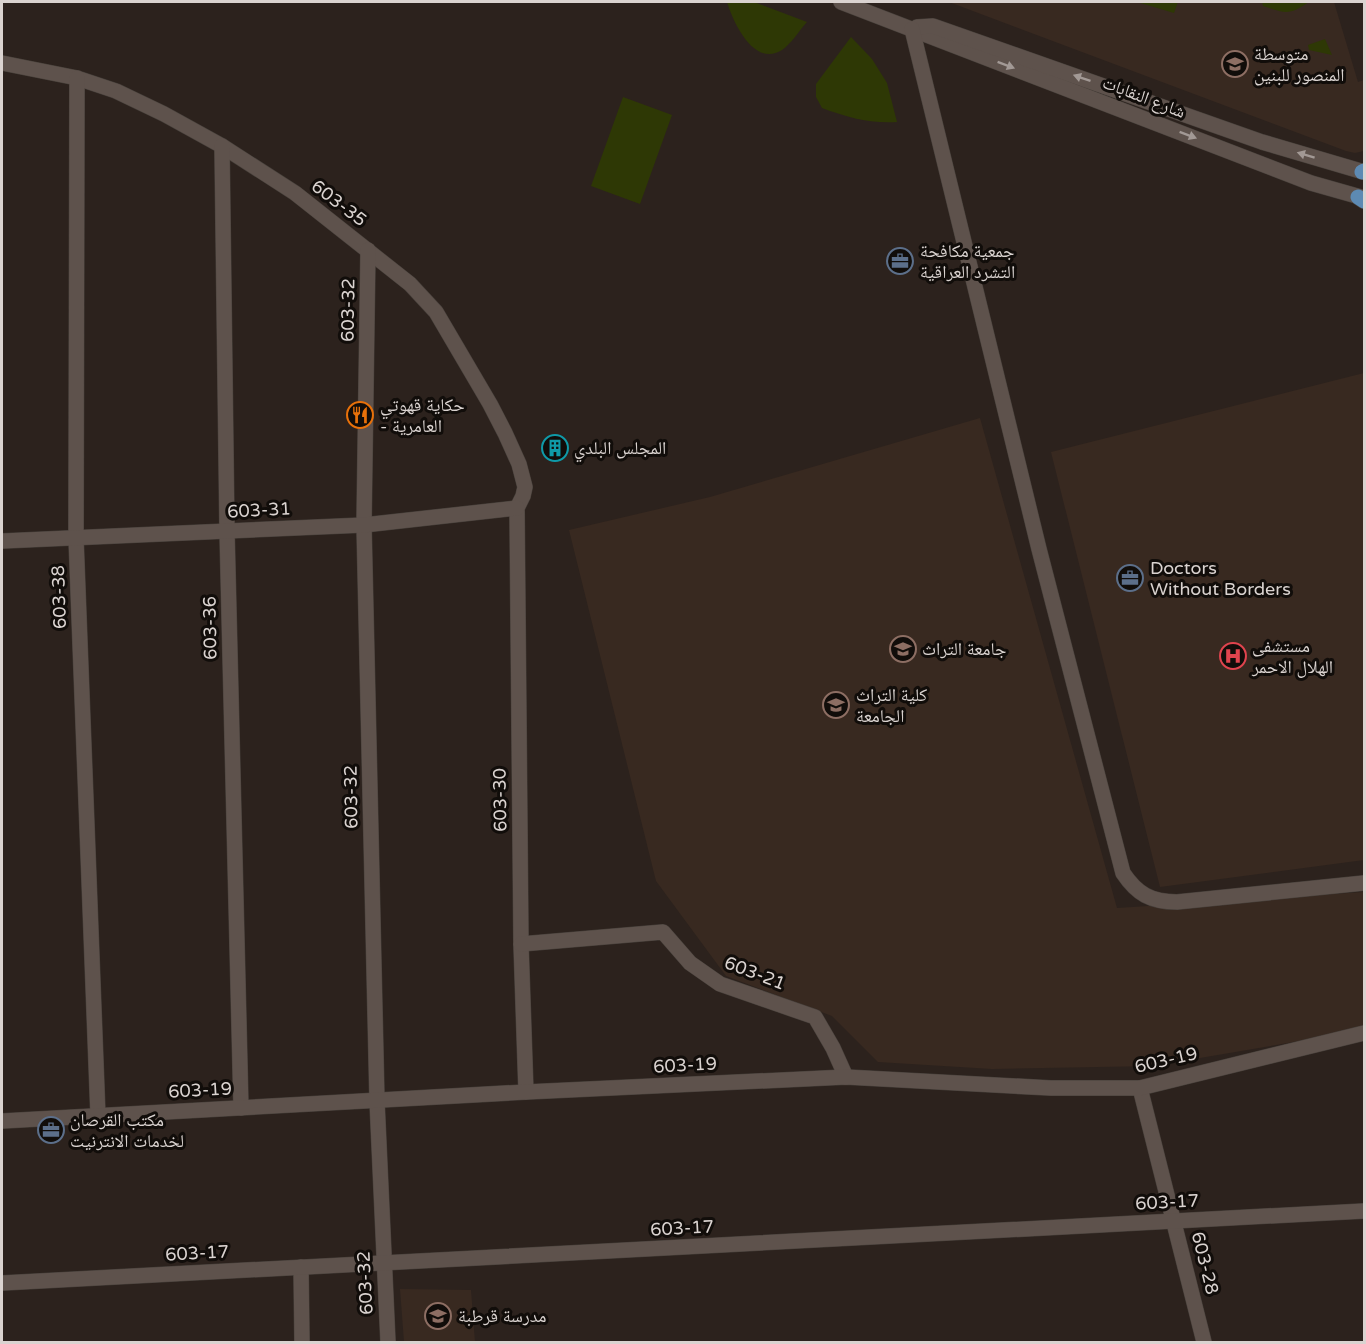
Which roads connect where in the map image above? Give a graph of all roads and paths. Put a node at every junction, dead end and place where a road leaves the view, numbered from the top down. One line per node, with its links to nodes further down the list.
1 (841, 2): 2 (street, شارع النقابات)
2 (912, 29): 6 (street, شارع النقابات, one-way to 2); 7 (street, شارع النقابات, one-way to 7); 14 (street)
3 (2, 63): 4 (street, 603-35)
4 (77, 78): 5 (street, 603-35); 12 (street, 603-38)
5 (222, 146): 8 (street, 603-35); 11 (street, 603-36)
6 (1364, 172)
7 (1362, 198)
8 (368, 250): 9 (street, 603-35); 10 (street, 603-32)
9 (517, 508): 10 (street, 603-31); 15 (street, 603-30)
10 (364, 525): 11 (street, 603-31); 20 (street, 603-32)
11 (227, 531): 12 (street, 603-31); 21 (street, 603-36)
12 (76, 538): 13 (street, 603-31); 22 (street, 603-38)
13 (2, 541)
14 (1365, 882)
15 (521, 944): 17 (street, 603-21); 19 (street, 603-30)
16 (1365, 1033): 18 (street, 603-19)
17 (846, 1077): 18 (street, 603-19); 19 (street, 603-19)
18 (1140, 1088): 25 (street, 603-28)
19 (526, 1092): 20 (street, 603-19)
20 (377, 1101): 21 (street, 603-19); 26 (street, 603-32)
21 (241, 1108): 22 (street, 603-19)
22 (98, 1116): 23 (street, 603-19)
23 (2, 1121)
24 (1365, 1211): 25 (street, 603-17)
25 (1174, 1221): 26 (street, 603-17); 31 (street, 603-28)
26 (384, 1263): 27 (street, 603-17); 30 (street, 603-32)
27 (301, 1267): 28 (street, 603-17); 29 (street)
28 (2, 1283)
29 (302, 1342)
30 (388, 1342)
31 (1204, 1342)

